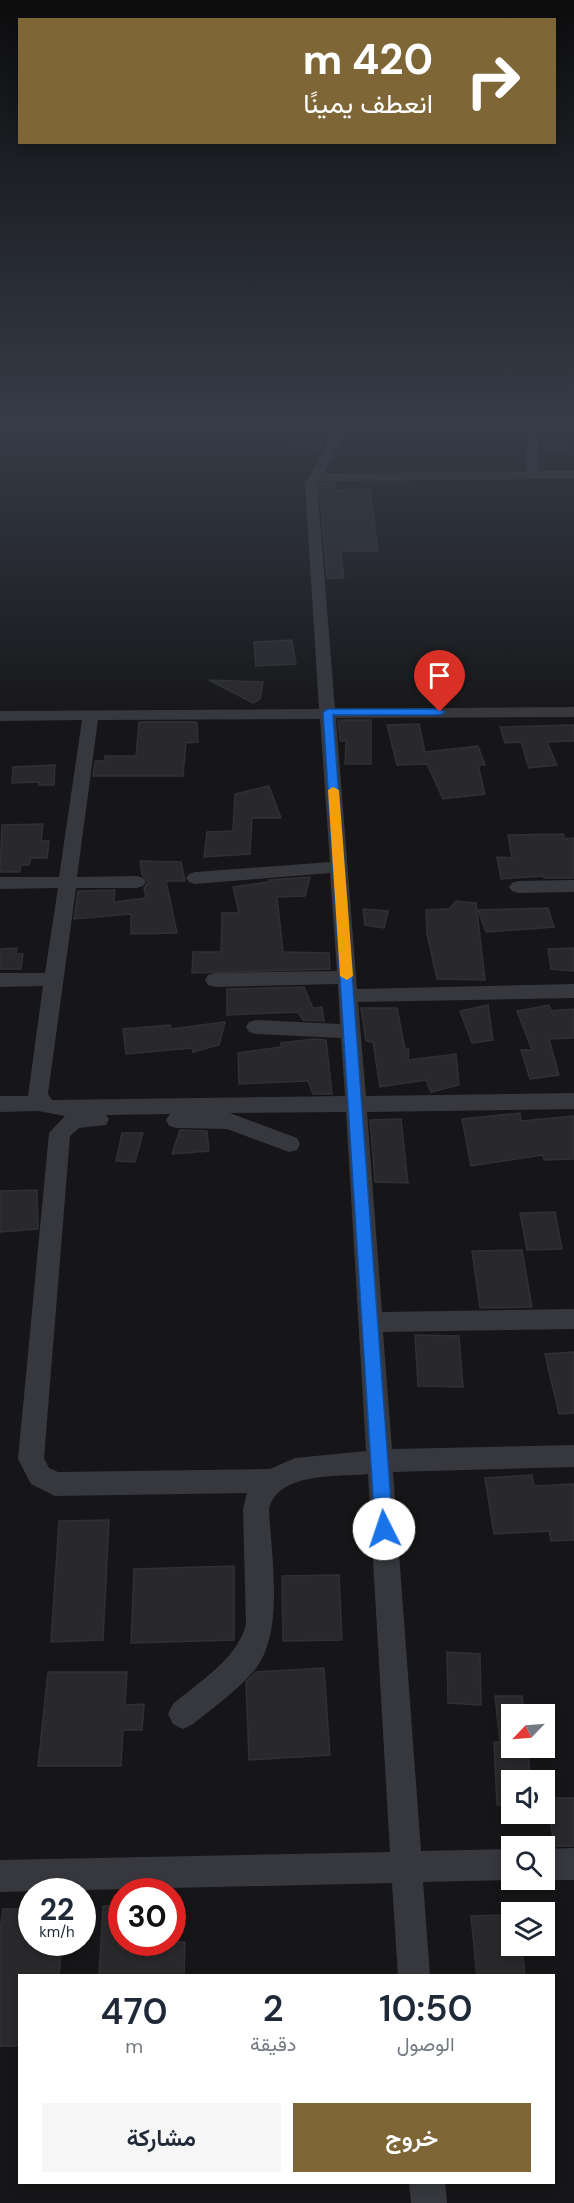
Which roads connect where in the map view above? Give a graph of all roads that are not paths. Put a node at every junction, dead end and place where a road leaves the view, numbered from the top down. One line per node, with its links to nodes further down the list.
1 (314, 522): 3 (street)
2 (574, 711): 3 (street)
3 (328, 712): 4 (street); 6 (street)
4 (91, 715): 5 (street); 10 (street)
5 (0, 716)
6 (339, 867): 7 (street); 16 (street)
7 (195, 878)
8 (137, 882): 10 (street)
9 (0, 883): 10 (street)
10 (67, 883): 13 (street)
11 (518, 886): 12 (street)
12 (574, 886)
13 (54, 979): 14 (street); 21 (street)
14 (0, 980)
15 (215, 980): 16 (street)
16 (347, 987): 17 (street); 19 (street)
17 (574, 991)
18 (256, 1027): 19 (street)
19 (350, 1031): 23 (street)
20 (574, 1101): 23 (street)
21 (41, 1103): 22 (street); 23 (street)
22 (0, 1104)
23 (356, 1104): 26 (street)
24 (289, 1144): 29 (street)
25 (574, 1320): 26 (street)
26 (370, 1322): 28 (street)
27 (574, 1456): 28 (street)
28 (379, 1461): 29 (street); 34 (street)
29 (272, 1480): 30 (street)
30 (183, 1714)
31 (555, 1864): 32 (street)
32 (574, 1864)
33 (501, 1865): 34 (street)
34 (407, 1869): 35 (street); 36 (street)
35 (0, 1876)
36 (414, 1974)
37 (427, 2184): 38 (street)
38 (429, 2203)

